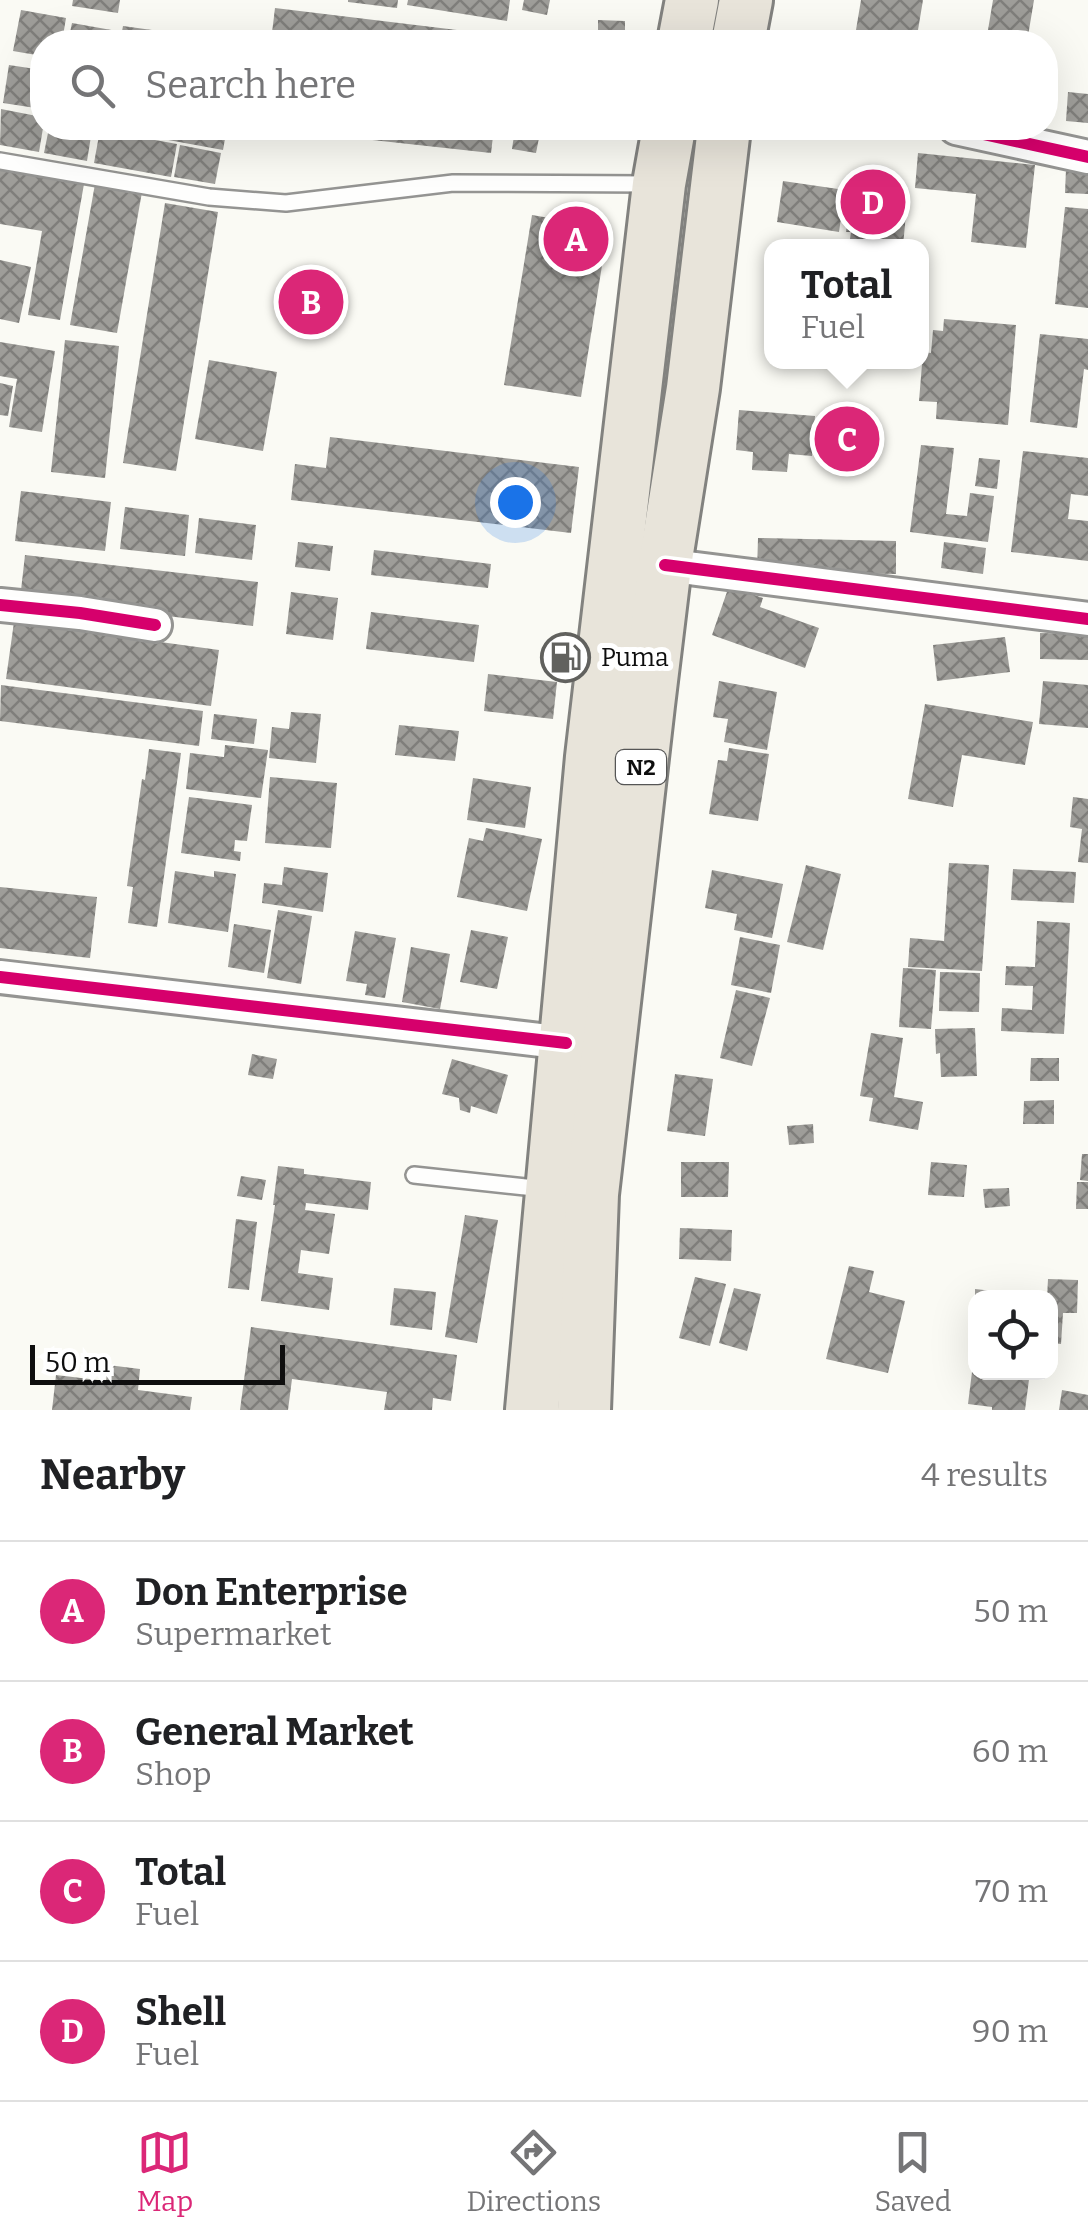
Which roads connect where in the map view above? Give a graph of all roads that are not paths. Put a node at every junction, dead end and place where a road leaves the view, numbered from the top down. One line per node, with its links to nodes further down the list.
1 (692, 0): 3 (highway)
2 (746, 0): 4 (highway)
3 (686, 30)
4 (740, 30)
5 (668, 140): 10 (highway, N2)
6 (723, 140): 11 (highway, N2)
7 (1011, 140): 8 (street)
8 (1088, 157)
9 (0, 160): 10 (lane)
10 (660, 184): 16 (highway, N2)
11 (666, 565): 13 (street); 20 (highway, N2)
12 (0, 605): 14 (street)
13 (1088, 620)
14 (155, 624)
15 (0, 977): 16 (street)
16 (566, 1043): 18 (highway, N2)
17 (414, 1175): 18 (lane)
18 (552, 1190): 19 (highway, N2)
19 (532, 1410)
20 (584, 1410)

